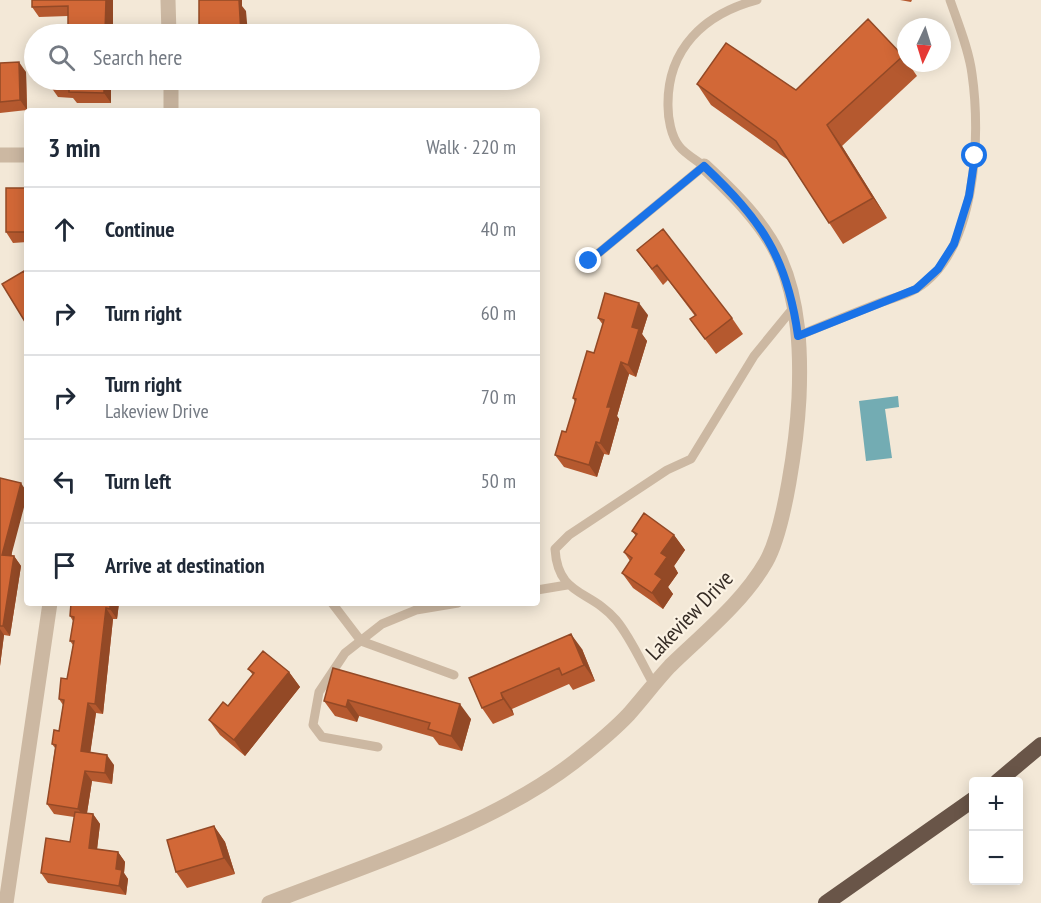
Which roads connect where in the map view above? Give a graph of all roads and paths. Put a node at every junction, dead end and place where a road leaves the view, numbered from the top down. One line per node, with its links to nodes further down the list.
1 (168, 0): 4 (street)
2 (757, 0): 9 (lane)
3 (950, 0): 12 (lane)
4 (169, 24)
5 (171, 90): 6 (street)
6 (171, 108)
7 (0, 155): 8 (street)
8 (24, 155)
9 (704, 166): 10 (lane); 11 (street, Lakeview Drive)
10 (589, 261)
11 (794, 307): 12 (street, Lakeview Drive); 13 (lane)
12 (798, 336): 20 (street, Lakeview Drive)
13 (567, 585): 14 (lane); 20 (lane)
14 (540, 590)
15 (50, 606): 25 (street)
16 (334, 606): 18 (lane)
17 (440, 606): 18 (lane)
18 (361, 641): 19 (lane); 22 (lane)
19 (454, 675)
20 (654, 685): 26 (street, Lakeview Drive)
21 (1041, 745): 23 (highway)
22 (378, 747)
23 (1003, 777)
24 (969, 803): 27 (highway)
25 (6, 903)
26 (269, 903)
27 (826, 903)

